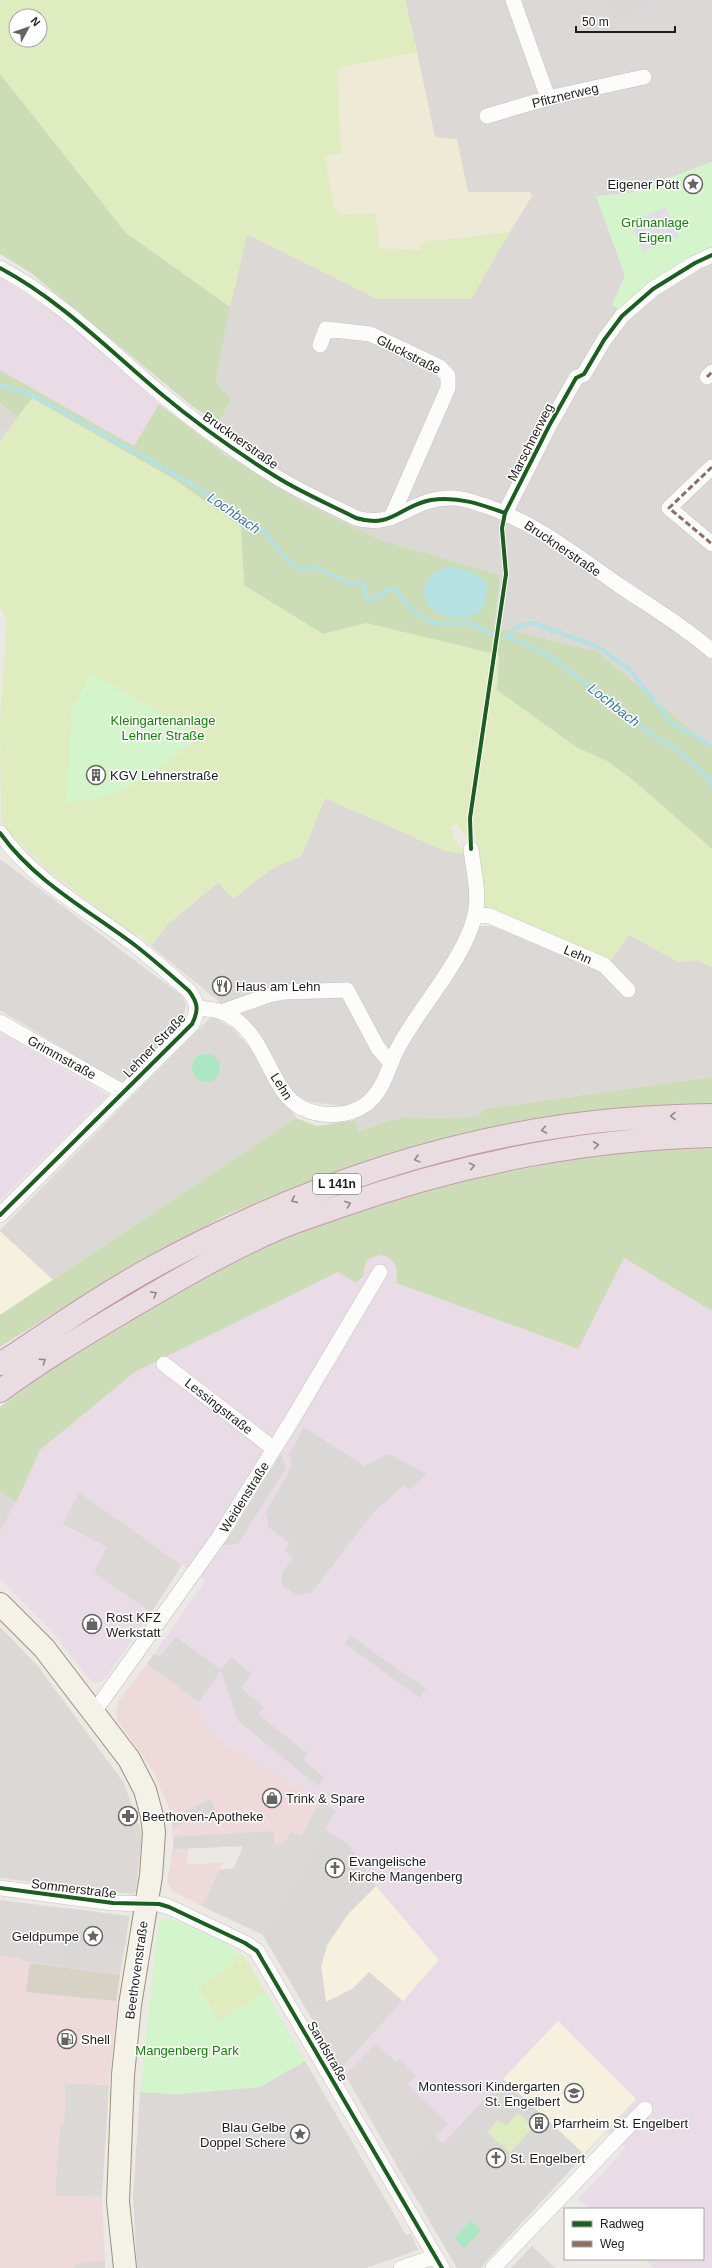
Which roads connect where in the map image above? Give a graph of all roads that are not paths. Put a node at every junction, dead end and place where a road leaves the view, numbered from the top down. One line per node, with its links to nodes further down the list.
1 (513, 0): 3 (street)
2 (644, 77): 3 (street, Pfitznerweg)
3 (548, 98): 4 (street, Pfitznerweg)
4 (488, 116)
5 (712, 255): 9 (street, Marschnerweg)
6 (0, 268): 10 (street, Brucknerstraße)
7 (320, 345): 10 (street, Gluckstraße)
8 (712, 466): 11 (street)
9 (505, 512): 10 (street, Brucknerstraße); 12 (street, Brucknerstraße)
10 (391, 518)
11 (712, 544)
12 (712, 651)
13 (0, 833): 17 (street, Lehner Straße)
14 (471, 848): 15 (street, Lehn)
15 (475, 914): 16 (street, Lehn); 20 (street, Lehn)
16 (628, 990)
17 (198, 1008): 18 (street, Lehn); 21 (street, Lehner Straße)
18 (221, 1012): 20 (street, Lehn); 20 (street, Lehn)
19 (0, 1022): 21 (street, Grimmstraße)
20 (391, 1063)
21 (123, 1092): 24 (street, Lehner Straße)
22 (712, 1115): 26 (highway, L 141n, one-way to 26)
23 (712, 1136): 28 (highway, L 141n, one-way to 23)
24 (0, 1215)
25 (380, 1272): 29 (street, Weidenstraße)
26 (0, 1364)
27 (164, 1364): 29 (street, Lessingstraße)
28 (0, 1391)
29 (274, 1449): 31 (street, Weidenstraße)
30 (0, 1604): 31 (main road, Beethovenstraße)
31 (94, 1712): 33 (main road, Beethovenstraße)
32 (0, 1888): 33 (street, Sommerstraße)
33 (153, 1904): 35 (street, Sandstraße); 36 (main road, Beethovenstraße)
34 (646, 2109): 38 (street)
35 (438, 2262): 37 (street)
36 (125, 2268)
37 (401, 2268)
38 (493, 2268)

